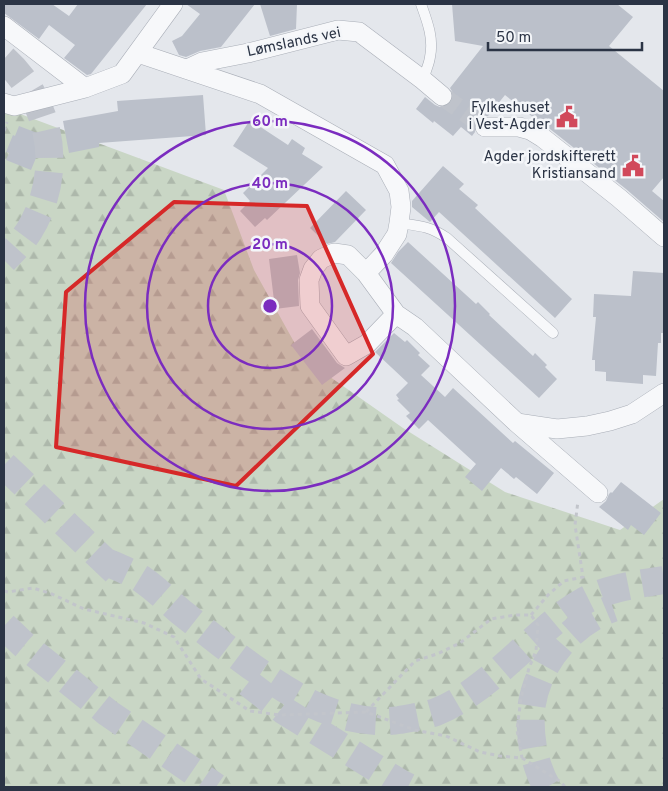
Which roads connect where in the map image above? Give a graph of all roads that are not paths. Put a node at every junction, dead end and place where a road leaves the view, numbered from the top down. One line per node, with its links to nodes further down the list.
1 (173, 4): 4 (street)
2 (421, 4): 6 (lane)
3 (4, 26): 7 (street)
4 (138, 53): 5 (street); 7 (street)
5 (187, 69): 6 (street, Lømslands vei); 11 (street)
6 (423, 80): 8 (street, Lømslands vei)
7 (85, 88): 9 (street)
8 (442, 96)
9 (4, 103)
10 (485, 126): 12 (street)
11 (399, 223): 13 (street); 15 (lane)
12 (664, 237)
13 (366, 273): 14 (street); 14 (street)
14 (396, 314): 17 (street)
15 (553, 334)
16 (664, 393): 17 (street)
17 (517, 423): 18 (street)
18 (591, 487)

